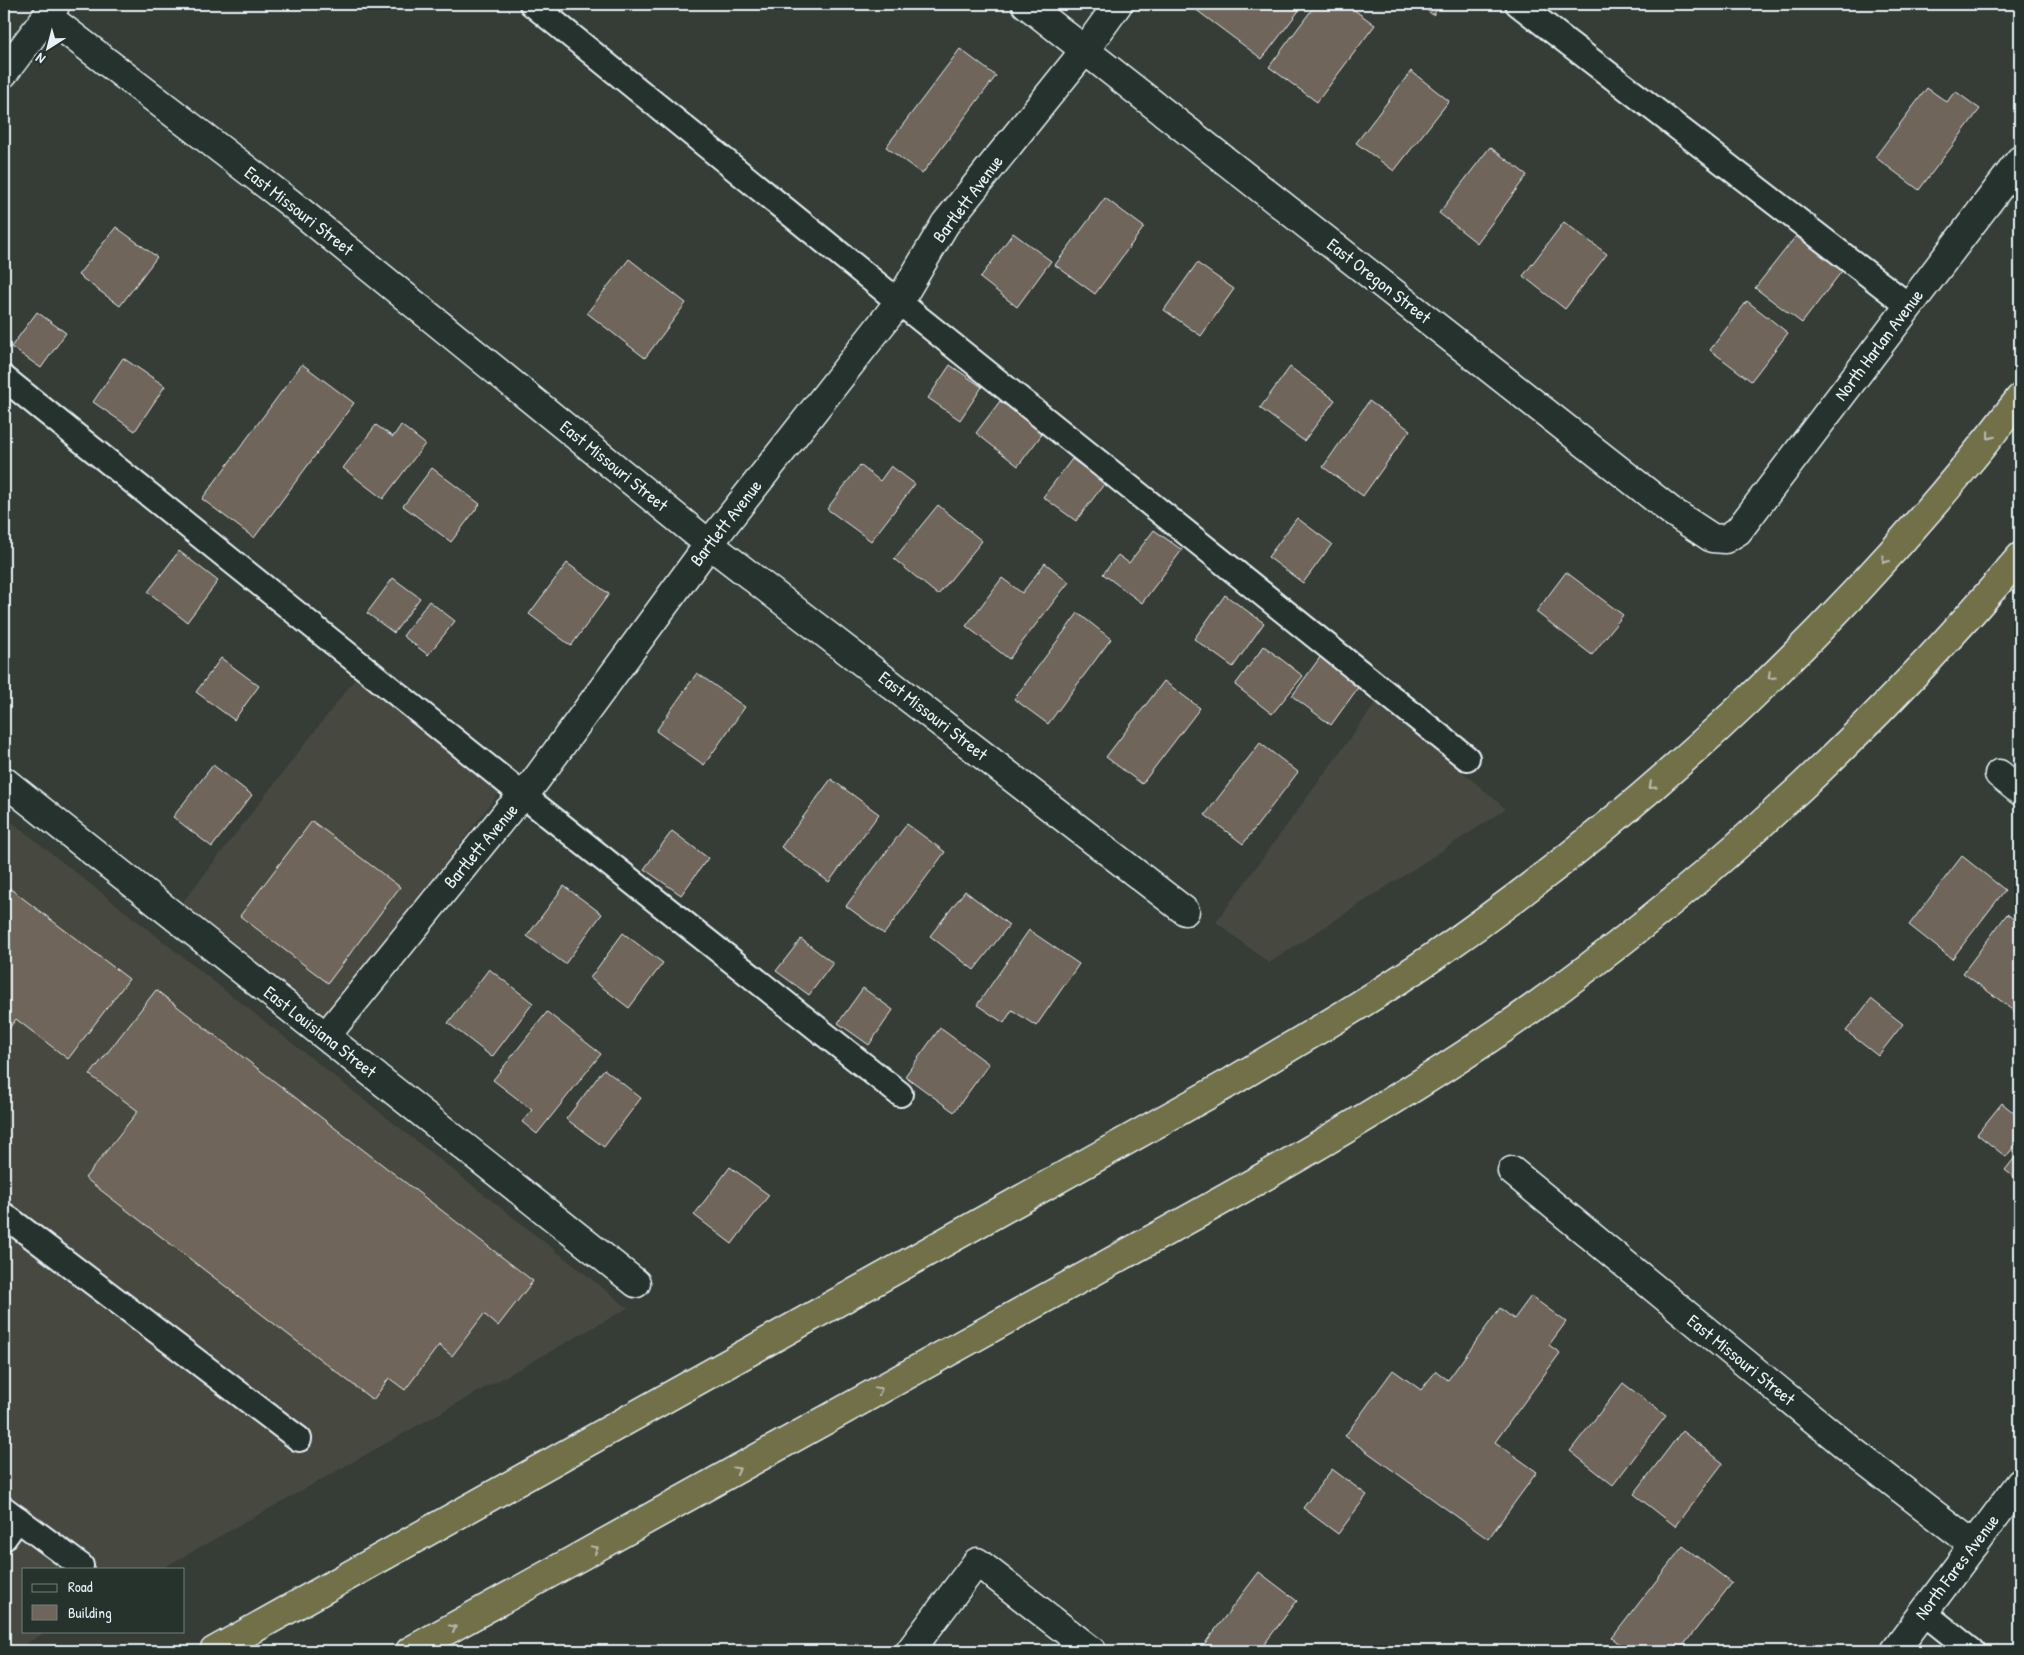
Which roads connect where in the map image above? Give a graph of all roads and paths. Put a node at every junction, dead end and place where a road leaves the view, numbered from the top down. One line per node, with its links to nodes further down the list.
1 (532, 4): 9 (lane)
2 (1026, 4): 6 (street, East Oregon Street)
3 (1118, 4): 6 (street, Bartlett Avenue)
4 (1518, 4): 10 (lane)
5 (51, 10): 7 (street); 14 (street, East Missouri Street)
6 (1085, 50): 9 (street, Bartlett Avenue); 13 (street, East Oregon Street)
7 (4, 73)
8 (2020, 160): 10 (street, North Harlan Avenue)
9 (899, 302): 14 (street, Bartlett Avenue); 16 (lane)
10 (1909, 306): 13 (street, North Harlan Avenue)
11 (4, 378): 20 (lane)
12 (2020, 398): 33 (highway, one-way to 33)
13 (1738, 531)
14 (710, 544): 20 (street, Bartlett Avenue); 21 (street, East Missouri Street)
15 (2020, 557): 34 (highway, one-way to 15)
16 (1467, 758)
17 (1999, 774): 19 (street)
18 (4, 781): 22 (street, East Louisiana Street)
19 (2020, 791)
20 (524, 796): 22 (street, Bartlett Avenue); 23 (lane)
21 (1185, 912)
22 (326, 1036): 26 (street, East Louisiana Street)
23 (900, 1094)
24 (1512, 1171): 30 (street, East Missouri Street)
25 (7, 1225): 27 (lane)
26 (636, 1283)
27 (299, 1439)
28 (2020, 1483): 30 (street, North Fares Avenue)
29 (8, 1522): 31 (lane)
30 (1974, 1545): 32 (street, North Fares Avenue)
31 (81, 1566)
32 (1924, 1612): 37 (street, North Fares Avenue); 38 (lane)
33 (214, 1651)
34 (410, 1651)
35 (910, 1651): 36 (street)
36 (1092, 1651)
37 (1894, 1651)
38 (1972, 1651)

